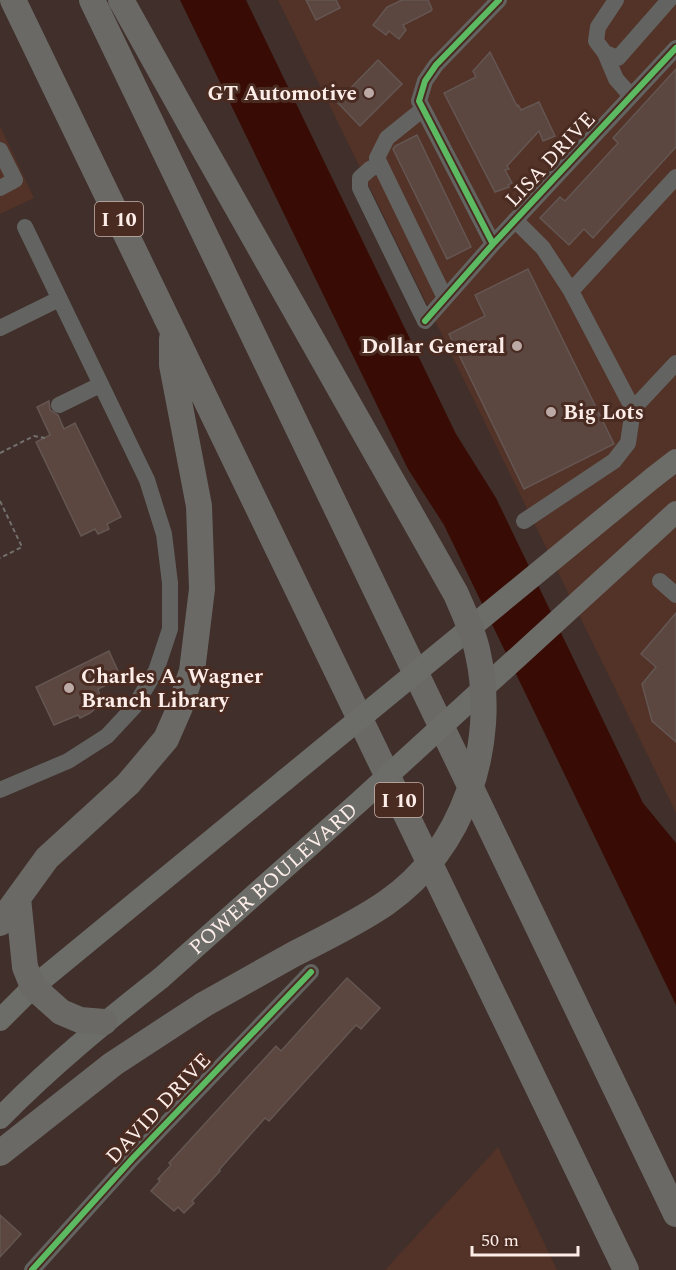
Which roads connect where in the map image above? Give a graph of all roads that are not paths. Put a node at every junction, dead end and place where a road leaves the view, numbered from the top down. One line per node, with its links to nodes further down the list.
1 (13, 0): 22 (highway, I 10)
2 (92, 0): 41 (highway)
3 (121, 0): 40 (highway, bridge)
4 (499, 0): 10 (street)
5 (616, 0): 8 (street)
6 (669, 0): 8 (street)
7 (676, 48): 9 (street, LISA DRIVE)
8 (605, 53): 9 (street)
9 (631, 96): 15 (street, LISA DRIVE)
10 (423, 110): 12 (street); 17 (street)
11 (0, 150): 14 (street)
12 (380, 165): 19 (street); 19 (street, LISA DRIVE)
13 (676, 177): 18 (street)
14 (0, 188)
15 (515, 220): 17 (street, LISA DRIVE); 18 (street)
16 (25, 227): 20 (street)
17 (493, 244): 19 (street, LISA DRIVE)
18 (571, 291): 26 (street)
19 (445, 298)
20 (59, 299): 21 (street); 24 (street)
21 (0, 328)
22 (173, 329): 33 (highway); 43 (highway, I 10)
23 (676, 363): 26 (street)
24 (100, 385): 25 (street); 32 (street)
25 (59, 405)
26 (633, 409): 29 (street)
27 (676, 460): 36 (main road, bridge)
28 (676, 513): 38 (main road, POWER BOULEVARD, bridge)
29 (524, 521)
30 (660, 580): 31 (street)
31 (676, 595)
32 (0, 790)
33 (18, 898): 34 (highway); 36 (highway)
34 (0, 923)
35 (311, 972): 42 (street, DAVID DRIVE)
36 (33, 987): 37 (main road); 38 (highway)
37 (0, 1020)
38 (104, 1022): 39 (main road, POWER BOULEVARD)
39 (0, 1118)
40 (0, 1153)
41 (676, 1214)
42 (32, 1270)
43 (626, 1270)

